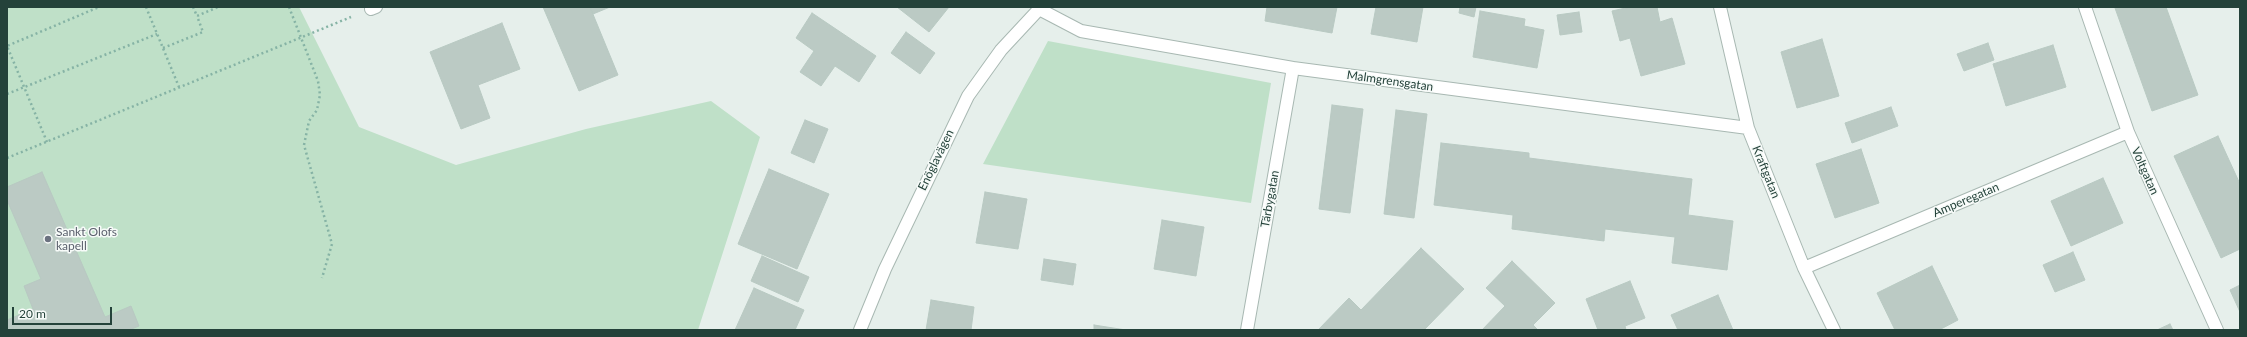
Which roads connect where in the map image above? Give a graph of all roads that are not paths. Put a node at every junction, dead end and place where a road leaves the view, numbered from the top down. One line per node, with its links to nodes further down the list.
1 (1720, 7): 5 (street, Kraftgatan)
2 (2085, 7): 6 (street, Voltgatan)
3 (1040, 8): 4 (street, Malmgrensgatan); 8 (street, Enöglavägen)
4 (1292, 68): 5 (street, Malmgrensgatan); 9 (street, Tärbygatan)
5 (1748, 128): 7 (street, Kraftgatan)
6 (2128, 132): 7 (street, Amperegatan); 11 (street, Voltgatan)
7 (1804, 268): 10 (street, Kraftgatan)
8 (860, 330)
9 (1247, 330)
10 (1834, 330)
11 (2217, 330)

